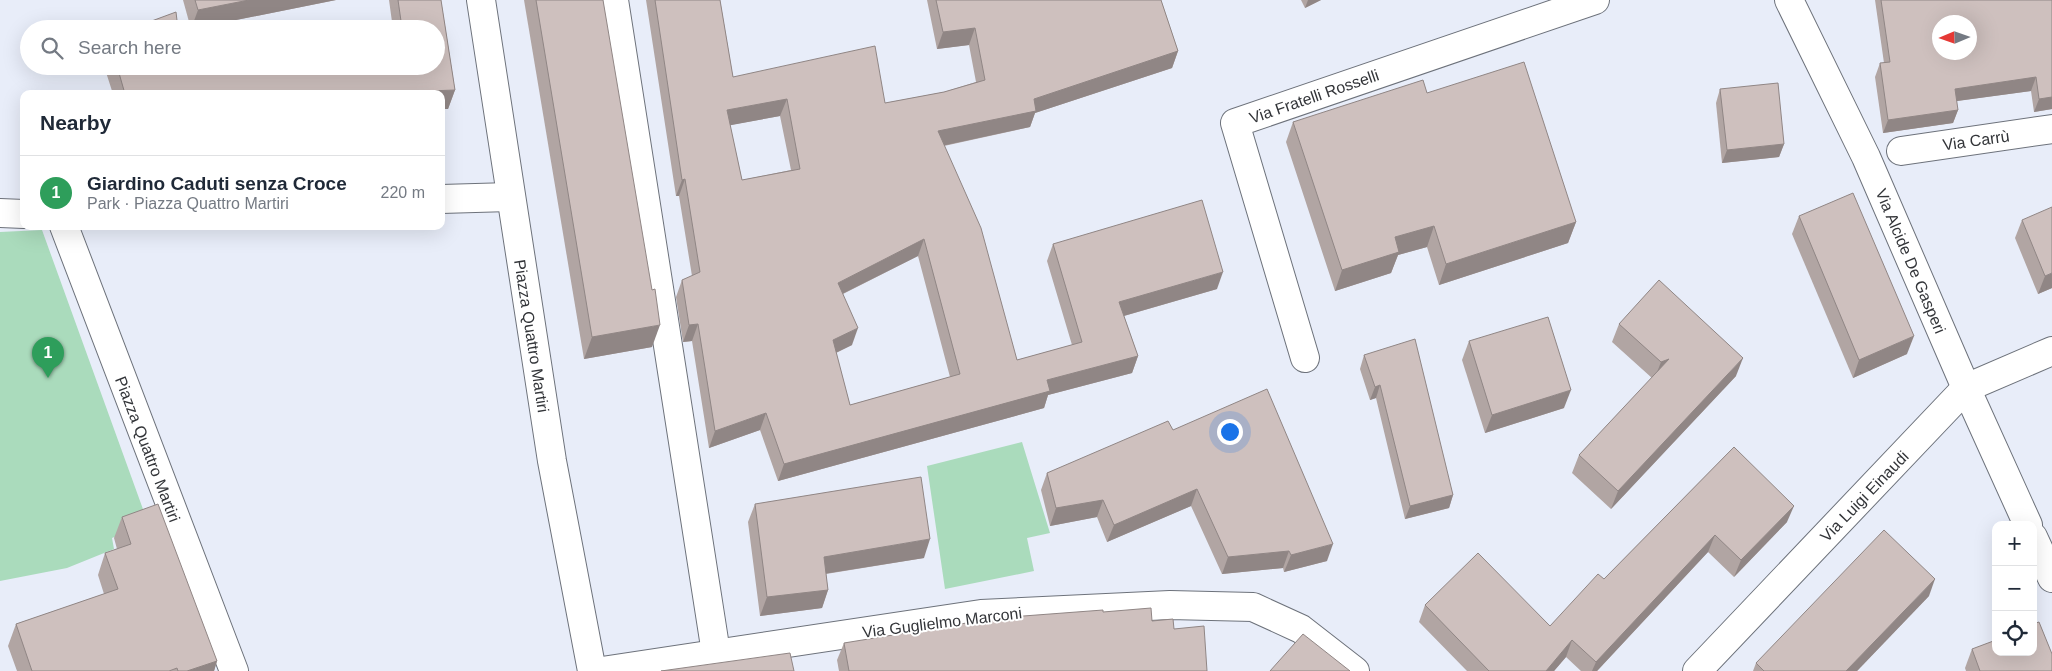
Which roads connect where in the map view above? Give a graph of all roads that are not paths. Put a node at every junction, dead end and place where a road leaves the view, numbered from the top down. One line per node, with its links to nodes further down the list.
1 (481, 0): 7 (street, Piazza Quattro Martiri)
2 (614, 0): 18 (street)
3 (1595, 0): 13 (street, Via Fratelli Rosselli)
4 (1789, 0): 14 (street, Via Alcide De Gasperi)
5 (2052, 129): 6 (street, Via Carrù)
6 (1901, 151)
7 (510, 197): 8 (street); 20 (street, Piazza Quattro Martiri)
8 (445, 199)
9 (0, 213): 10 (street)
10 (20, 214)
11 (66, 230): 19 (street, Piazza Quattro Martiri)
12 (2052, 351): 14 (street, Via Luigi Einaudi)
13 (1305, 358)
14 (1966, 388): 15 (street, Via Alcide De Gasperi); 23 (street, Via Luigi Einaudi)
15 (2026, 521)
16 (2037, 546): 17 (street)
17 (2052, 578)
18 (716, 653): 21 (street, Via Guglielmo Marconi); 22 (street, Via Guglielmo Marconi)
19 (234, 671)
20 (592, 671)
21 (602, 671)
22 (1355, 671)
23 (1697, 671)

